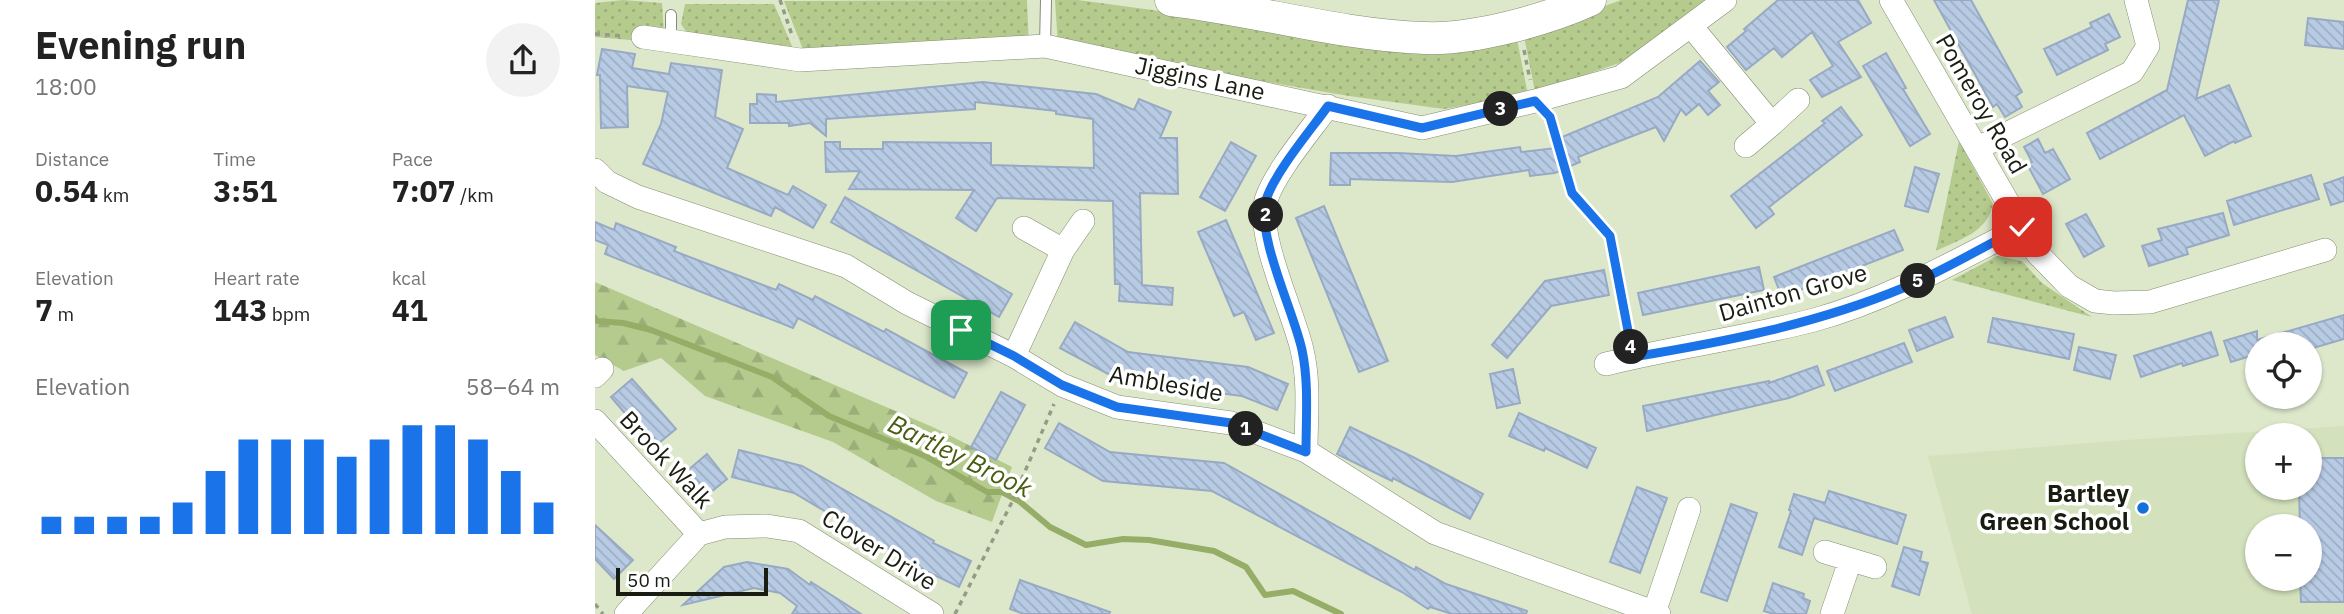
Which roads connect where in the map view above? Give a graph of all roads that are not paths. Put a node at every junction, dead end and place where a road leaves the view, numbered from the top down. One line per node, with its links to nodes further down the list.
1 (1046, 0): 11 (lane)
2 (1171, 0): 3 (street)
3 (1590, 0)
4 (1725, 0): 8 (street, Jiggins Lane)
5 (1891, 0): 16 (street, Pomeroy Road)
6 (2136, 0): 16 (street)
7 (671, 15): 10 (lane)
8 (1691, 26): 13 (street, Jiggins Lane); 14 (street)
9 (643, 37): 10 (street, Jiggins Lane)
10 (671, 40): 11 (street, Jiggins Lane)
11 (1045, 46): 13 (street, Jiggins Lane)
12 (1798, 100): 14 (street)
13 (1328, 106): 26 (street)
14 (1772, 124): 15 (street)
15 (1746, 146)
16 (1977, 148): 19 (street, Pomeroy Road)
17 (595, 170): 23 (street, Ambleside)
18 (1083, 221): 21 (street)
19 (2022, 227): 22 (street, Pomeroy Road); 24 (street, Dainton Grove)
20 (1024, 228): 21 (street)
21 (1063, 250): 23 (street)
22 (2325, 250)
23 (1014, 356): 26 (street, Ambleside)
24 (1606, 364)
25 (595, 421): 28 (street, Brook Walk)
26 (1306, 452): 32 (street, Ambleside)
27 (1689, 509): 32 (street, Ambleside)
28 (699, 534): 33 (street); 34 (street, Clover Drive)
29 (1825, 552): 30 (street)
30 (1850, 561): 31 (street); 35 (street)
31 (1875, 568)
32 (1656, 613)
33 (626, 614)
34 (932, 614)
35 (1832, 614)

